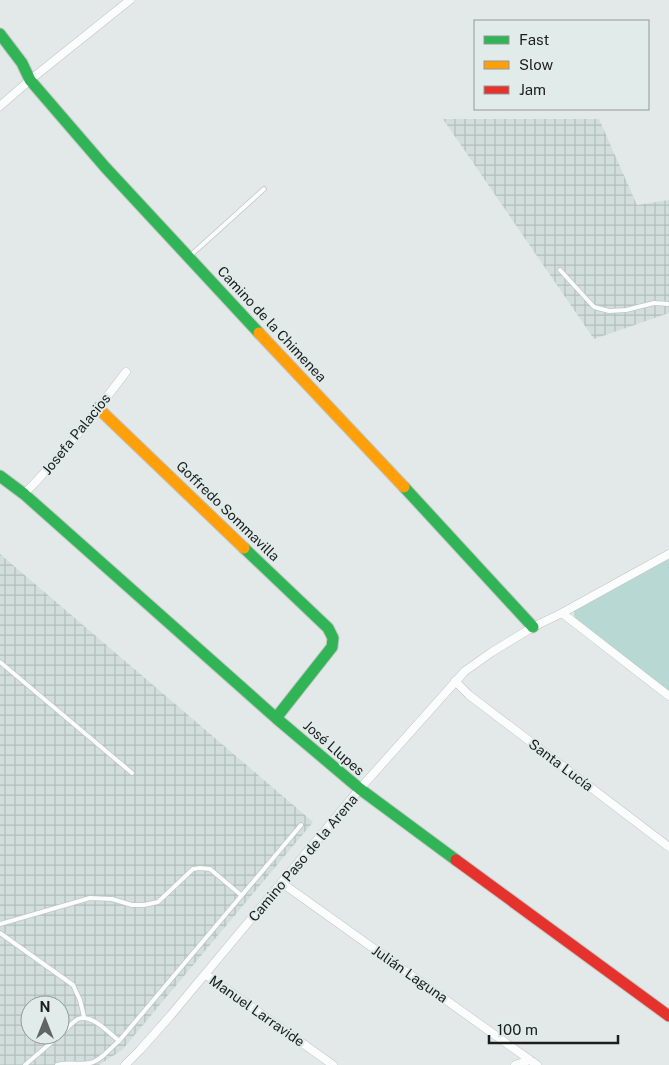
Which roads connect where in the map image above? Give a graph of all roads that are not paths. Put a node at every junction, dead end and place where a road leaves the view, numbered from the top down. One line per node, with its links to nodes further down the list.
1 (130, 0): 3 (street)
2 (0, 34): 3 (street, Camino de la Chimenea)
3 (30, 80): 4 (street); 6 (street, Camino de la Chimenea)
4 (0, 106)
5 (264, 189): 6 (lane)
6 (189, 257): 15 (street, Camino de la Chimenea)
7 (560, 270): 8 (lane)
8 (669, 304)
9 (126, 372): 10 (street, Josefa Palacios)
10 (98, 408): 12 (street, Josefa Palacios); 19 (street, Goffredo Sommavilla)
11 (0, 476): 12 (street, José Llupes)
12 (24, 494): 19 (street, José Llupes)
13 (669, 554): 14 (street, Camino Paso de la Arena)
14 (562, 613): 15 (street, Camino Paso de la Arena); 18 (street)
15 (533, 627): 17 (street, Camino Paso de la Arena)
16 (0, 662): 20 (lane)
17 (456, 682): 21 (street, Camino Paso de la Arena); 23 (street, Santa Lucía)
18 (669, 696)
19 (276, 718): 21 (street, José Llupes)
20 (132, 773)
21 (360, 789): 24 (street, Camino Paso de la Arena); 29 (street, José Llupes)
22 (301, 824): 25 (lane)
23 (669, 846)
24 (282, 883): 28 (street, Camino Paso de la Arena); 34 (street, Julián Laguna)
25 (241, 895): 26 (lane); 32 (lane)
26 (0, 924)
27 (0, 933): 30 (lane)
28 (205, 974): 35 (street, Camino Paso de la Arena); 38 (street, Manuel Larravide)
29 (669, 1016)
30 (84, 1018): 31 (lane); 32 (lane)
31 (70, 1026)
32 (118, 1040): 37 (lane)
33 (48, 1045): 36 (lane)
34 (530, 1060): 39 (street); 40 (street, Julián Laguna)
35 (131, 1063)
36 (25, 1065)
37 (57, 1065)
38 (333, 1065)
39 (516, 1065)
40 (538, 1065)

